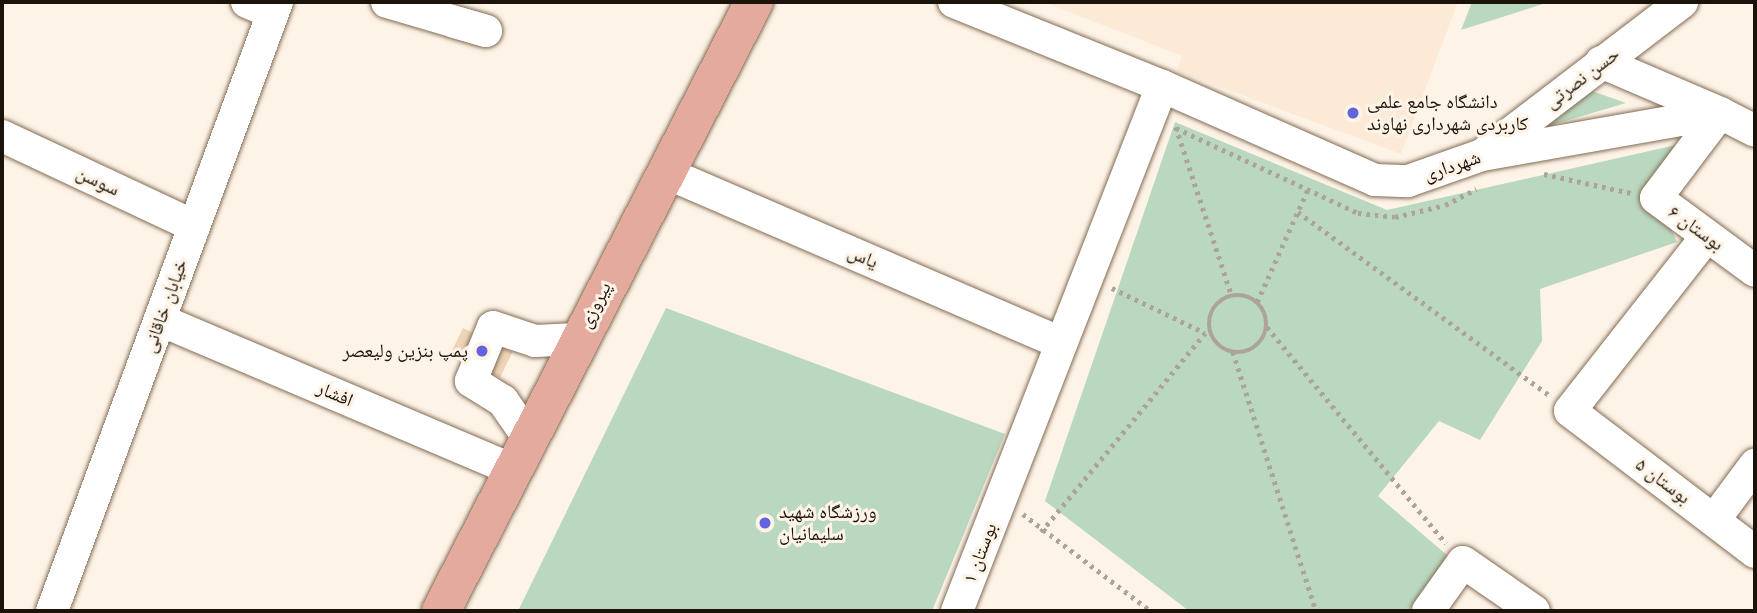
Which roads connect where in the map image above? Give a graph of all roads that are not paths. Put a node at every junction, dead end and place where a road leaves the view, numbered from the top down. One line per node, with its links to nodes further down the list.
1 (387, 2): 6 (street)
2 (754, 2): 13 (main road, پیروزی)
3 (954, 2): 8 (street, شهرداری)
4 (1682, 2): 7 (street, حسن نصرتی)
5 (266, 5): 14 (street, خیابان خاقانی)
6 (454, 22)
7 (1601, 62): 9 (street); 12 (street, حسن نصرتی)
8 (1162, 86): 12 (street, شهرداری); 19 (street)
9 (1720, 113): 10 (street); 12 (street, شهرداری); 15 (street, بوستان ۶)
10 (1755, 131)
11 (2, 136): 14 (street, سوسن)
12 (1482, 155)
13 (664, 172): 18 (main road, پیروزی); 19 (street, یاس)
14 (194, 226): 17 (street, خیابان خاقانی)
15 (1707, 236): 16 (street, بوستان ۶); 22 (street, بوستان ۵)
16 (1755, 271)
17 (160, 320): 20 (street, افشار); 24 (street, خیابان خاقانی)
18 (577, 339): 20 (main road, پیروزی); 20 (street)
19 (1061, 343): 26 (street, بوستان ۱)
20 (519, 453): 25 (main road, پیروزی)
21 (1755, 465): 22 (street)
22 (1714, 520): 23 (street, بوستان ۵)
23 (1755, 552)
24 (65, 604)
25 (441, 611)
26 (957, 611)
27 (1427, 611): 28 (street)
28 (1534, 611)

